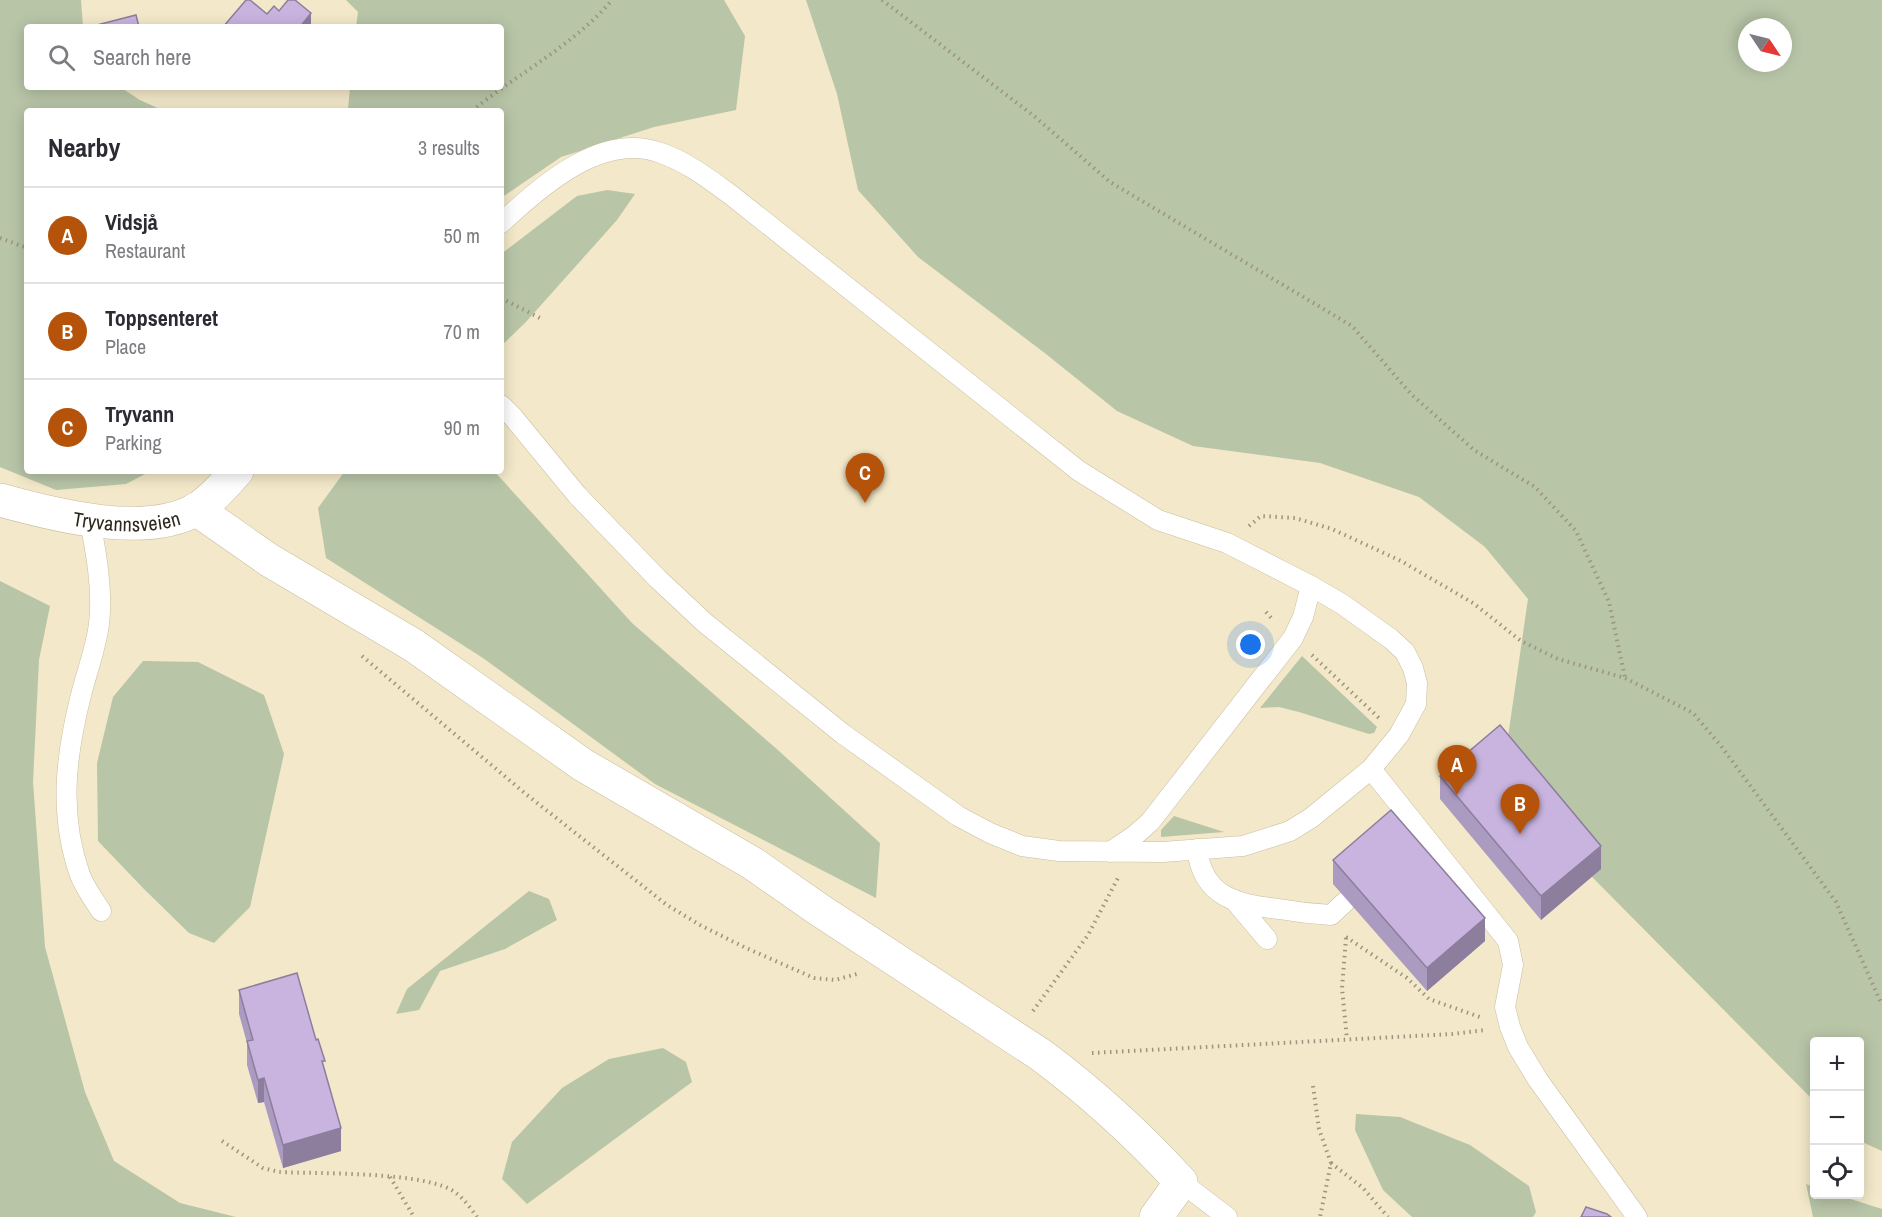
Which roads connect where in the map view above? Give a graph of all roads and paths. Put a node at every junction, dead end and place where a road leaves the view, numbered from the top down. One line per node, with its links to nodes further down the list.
1 (612, 0): 3 (path)
2 (882, 0): 21 (path)
3 (504, 85)
4 (497, 90): 5 (path)
5 (476, 108)
6 (504, 221): 16 (lane)
7 (0, 238): 8 (path)
8 (24, 247)
9 (504, 300): 10 (path)
10 (540, 318)
11 (504, 408): 25 (lane)
12 (234, 474): 14 (street, Tryvannsveien)
13 (0, 500): 15 (street, Tryvannsveien)
14 (196, 509): 15 (street, Tryvannsveien); 35 (street)
15 (90, 520): 29 (lane)
16 (1227, 543): 17 (lane); 21 (path)
17 (1311, 586): 19 (lane); 22 (lane)
18 (1266, 612): 19 (path)
19 (1293, 638): 22 (path); 25 (lane)
20 (354, 650): 32 (path)
21 (1625, 678): 33 (path)
22 (1399, 735): 23 (lane)
23 (1371, 769): 24 (lane); 34 (lane)
24 (1197, 849): 26 (lane); 27 (lane)
25 (1110, 852): 26 (lane)
26 (1131, 852): 35 (path)
27 (1235, 901): 28 (lane); 31 (lane)
28 (1338, 908): 30 (path)
29 (101, 911)
30 (1346, 936): 34 (path); 36 (path)
31 (1267, 939)
32 (865, 976)
33 (1882, 1005)
34 (1510, 1027): 36 (path); 49 (lane)
35 (1010, 1035): 37 (street)
36 (1347, 1039): 37 (path)
37 (1041, 1055): 42 (street)
38 (1312, 1086): 40 (path)
39 (222, 1141): 41 (path)
40 (1331, 1163): 47 (path); 48 (path)
41 (390, 1177): 43 (path); 44 (path)
42 (1181, 1182): 45 (street); 46 (lane)
43 (414, 1217)
44 (477, 1217)
45 (1156, 1217)
46 (1227, 1217)
47 (1320, 1217)
48 (1388, 1217)
49 (1637, 1217)

